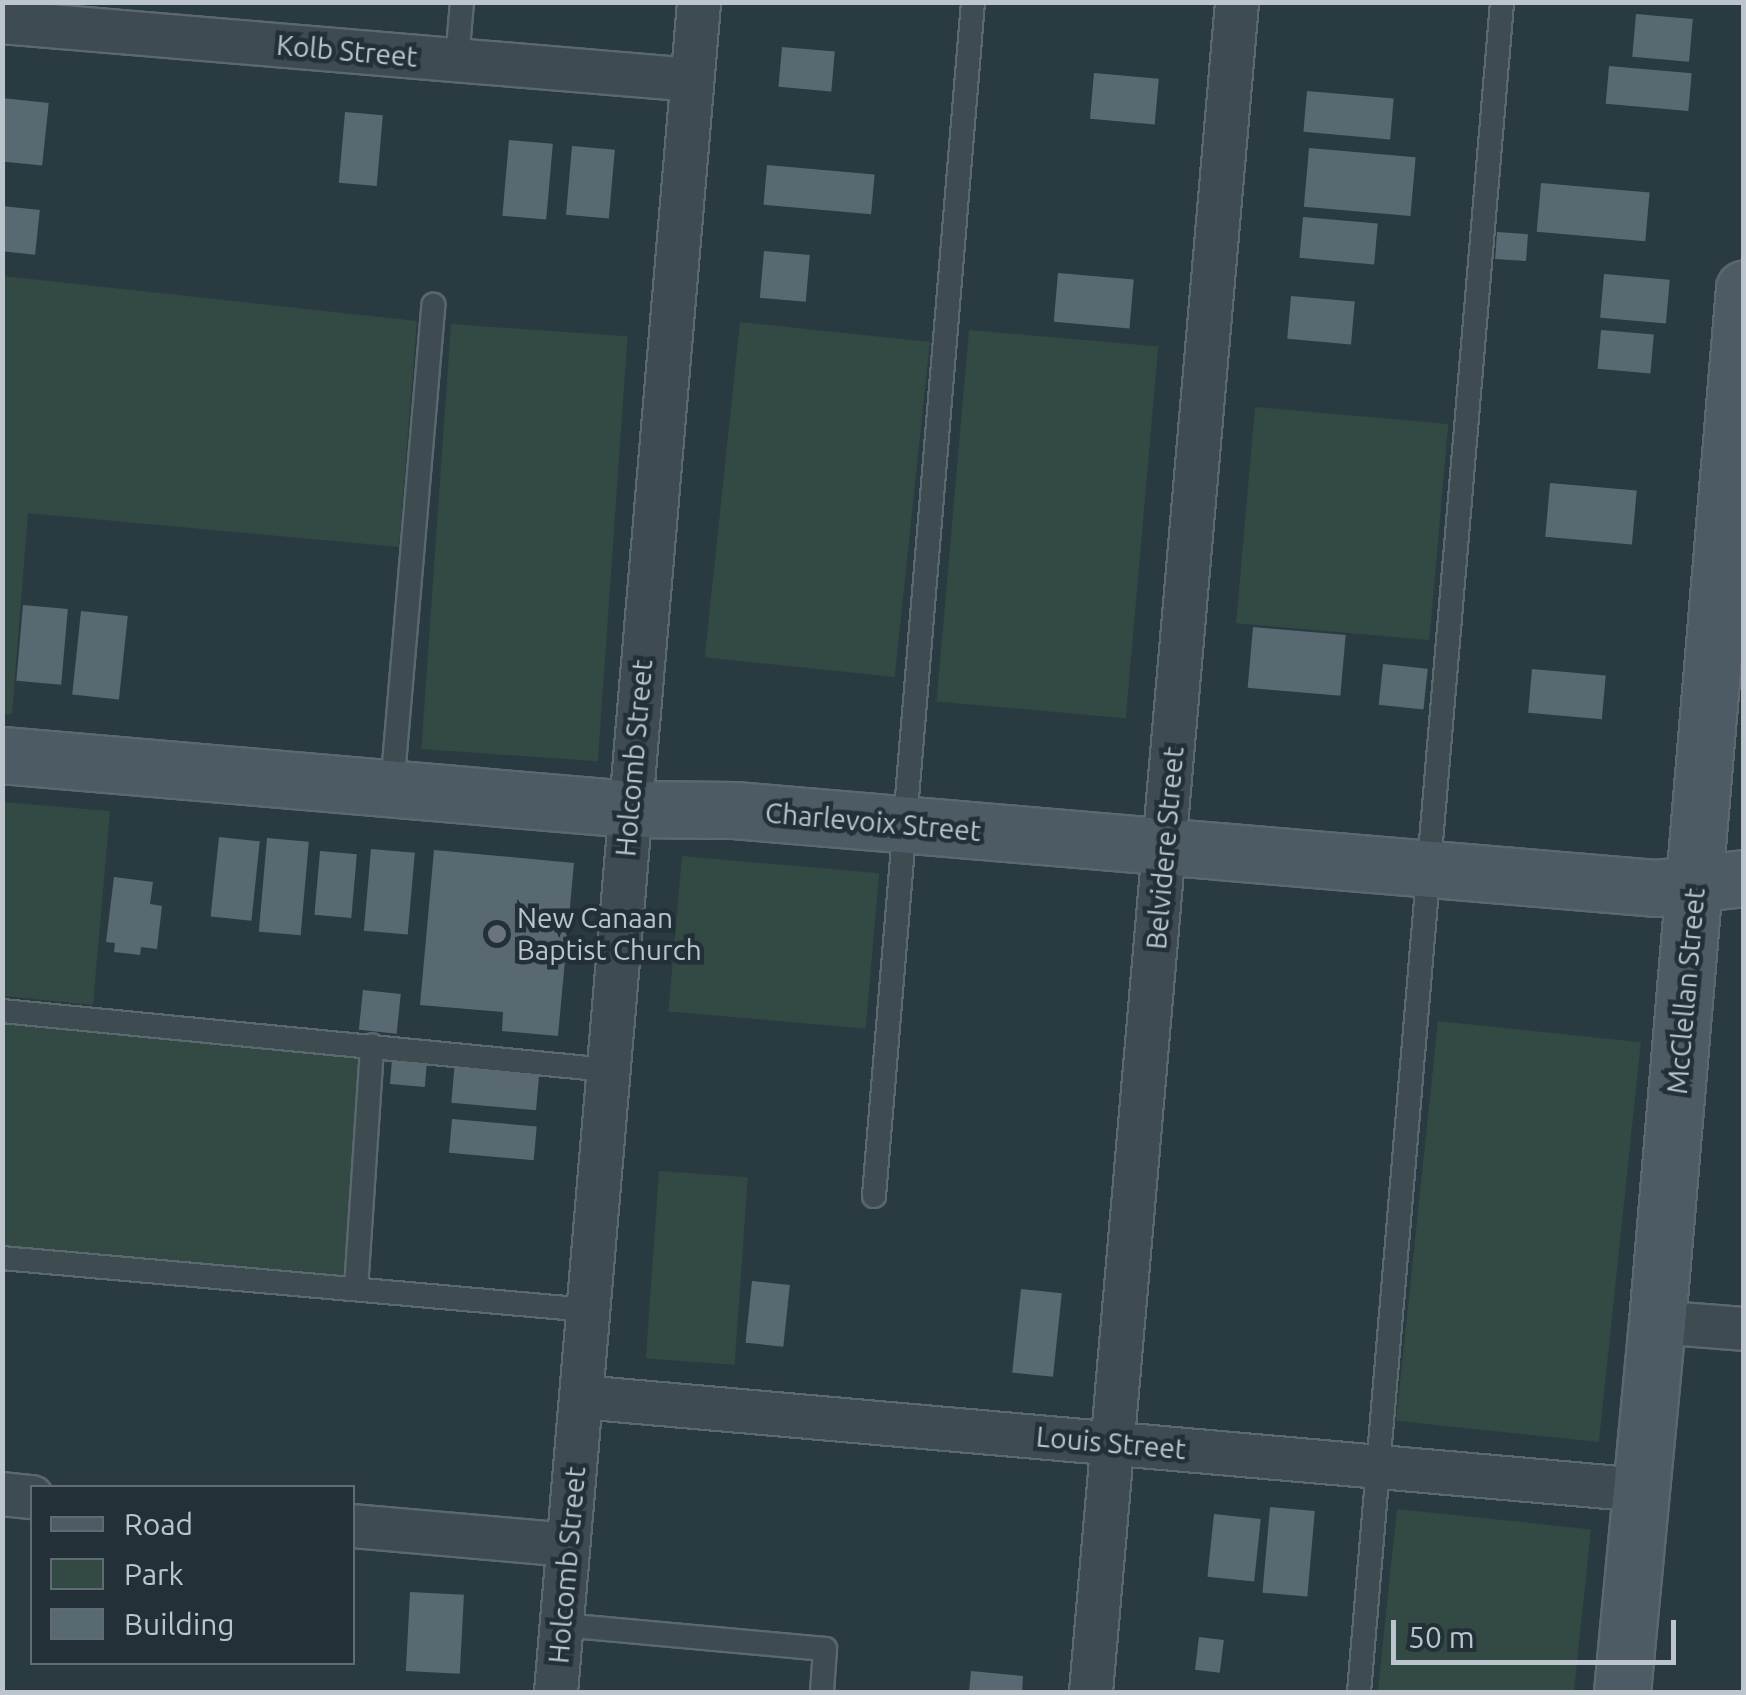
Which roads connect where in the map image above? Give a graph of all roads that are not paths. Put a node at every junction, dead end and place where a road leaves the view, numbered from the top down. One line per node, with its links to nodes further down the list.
1 (462, 2): 7 (lane)
2 (698, 2): 8 (street, Holcomb Street)
3 (973, 2): 15 (lane)
4 (1237, 2): 16 (street, Belvidere Street)
5 (1502, 2): 17 (lane)
6 (2, 22): 7 (street, Kolb Street)
7 (458, 60): 8 (street, Kolb Street)
8 (692, 80): 14 (street, Holcomb Street)
9 (1744, 290): 11 (street, McClellan Street)
10 (433, 305): 13 (lane)
11 (1739, 420): 18 (street, McClellan Street)
12 (2, 755): 13 (street, Charlevoix Street)
13 (392, 788): 14 (street, Charlevoix Street)
14 (630, 809): 15 (street, Charlevoix Street); 21 (street, Holcomb Street)
15 (902, 826): 16 (street, Charlevoix Street); 22 (lane)
16 (1164, 847): 17 (street, Charlevoix Street); 29 (street, Belvidere Street)
17 (1426, 868): 18 (street, Charlevoix Street); 30 (lane)
18 (1719, 881): 26 (street, McClellan Street)
19 (2, 1010): 20 (lane)
20 (372, 1046): 21 (lane); 24 (lane)
21 (608, 1070): 25 (street, Holcomb Street)
22 (874, 1196)
23 (2, 1258): 24 (lane)
24 (356, 1289): 25 (lane)
25 (588, 1310): 28 (street, Holcomb Street)
26 (1658, 1322): 27 (street); 31 (street, McClellan Street)
27 (1744, 1329)
28 (581, 1397): 29 (street, Louis Street); 35 (street, Holcomb Street)
29 (1114, 1442): 30 (street, Louis Street); 39 (street, Belvidere Street)
30 (1381, 1467): 31 (street, Louis Street); 40 (lane)
31 (1642, 1490): 41 (street, McClellan Street)
32 (2, 1494): 33 (street)
33 (30, 1497)
34 (355, 1526): 35 (street)
35 (568, 1545): 36 (street, Holcomb Street)
36 (562, 1626): 37 (street, Holcomb Street); 38 (lane)
37 (556, 1692)
38 (822, 1692)
39 (1091, 1692)
40 (1359, 1692)
41 (1622, 1692)

